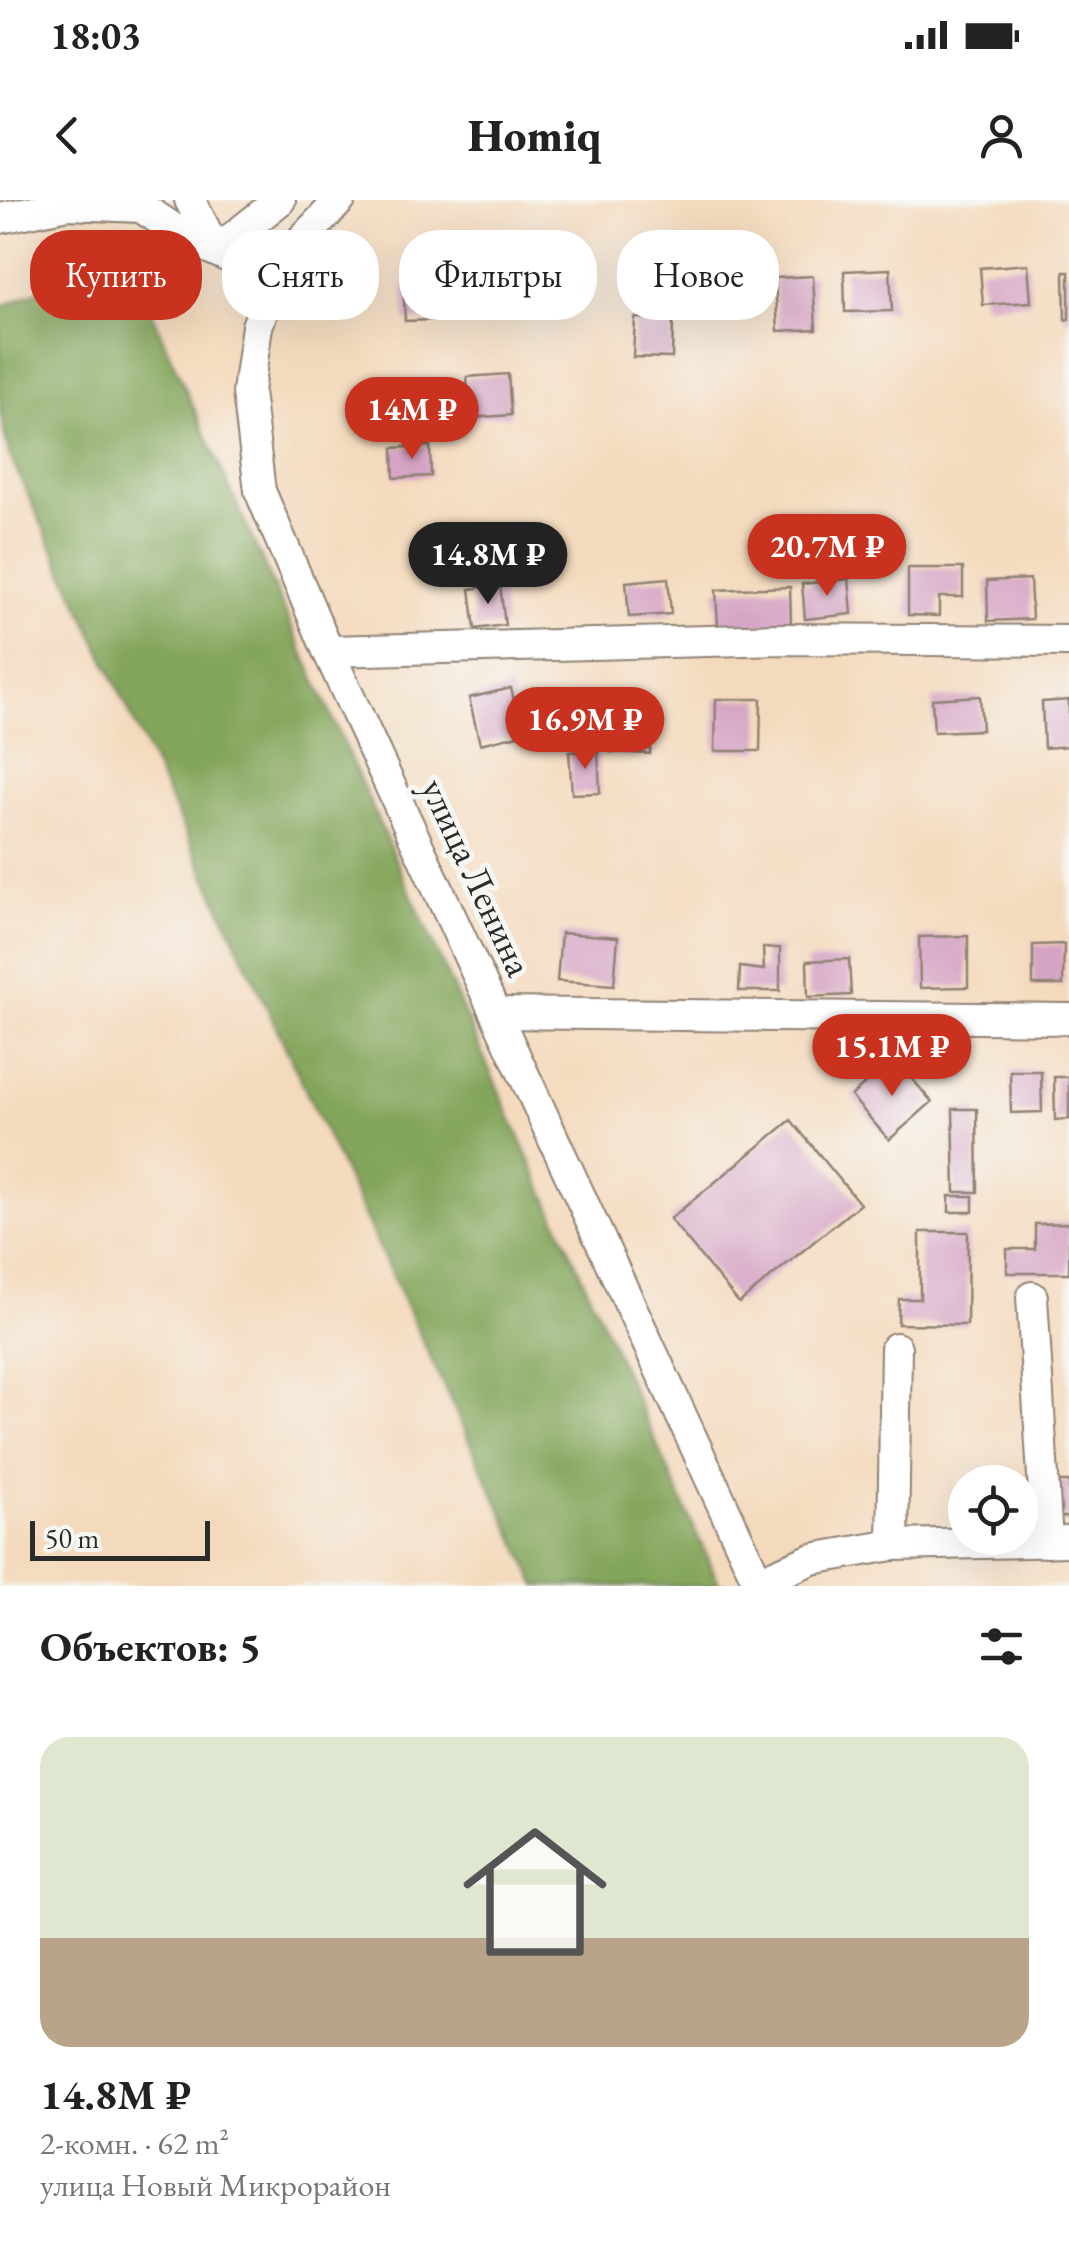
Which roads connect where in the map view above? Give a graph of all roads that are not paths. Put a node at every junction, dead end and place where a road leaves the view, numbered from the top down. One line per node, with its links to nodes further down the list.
1 (190, 200): 6 (street)
2 (280, 200): 6 (street)
3 (340, 200): 5 (street, улица Ленина)
4 (0, 218): 6 (street)
5 (311, 230)
6 (216, 251): 7 (street)
7 (222, 254)
8 (259, 320): 10 (street, улица Ленина)
9 (1069, 641): 10 (street)
10 (328, 651): 11 (street, улица Ленина)
11 (496, 1013): 12 (street); 17 (street, улица Ленина)
12 (1069, 1019)
13 (1032, 1297): 15 (street)
14 (896, 1348): 16 (street)
15 (1058, 1541): 16 (street)
16 (893, 1545): 17 (street)
17 (759, 1584)

